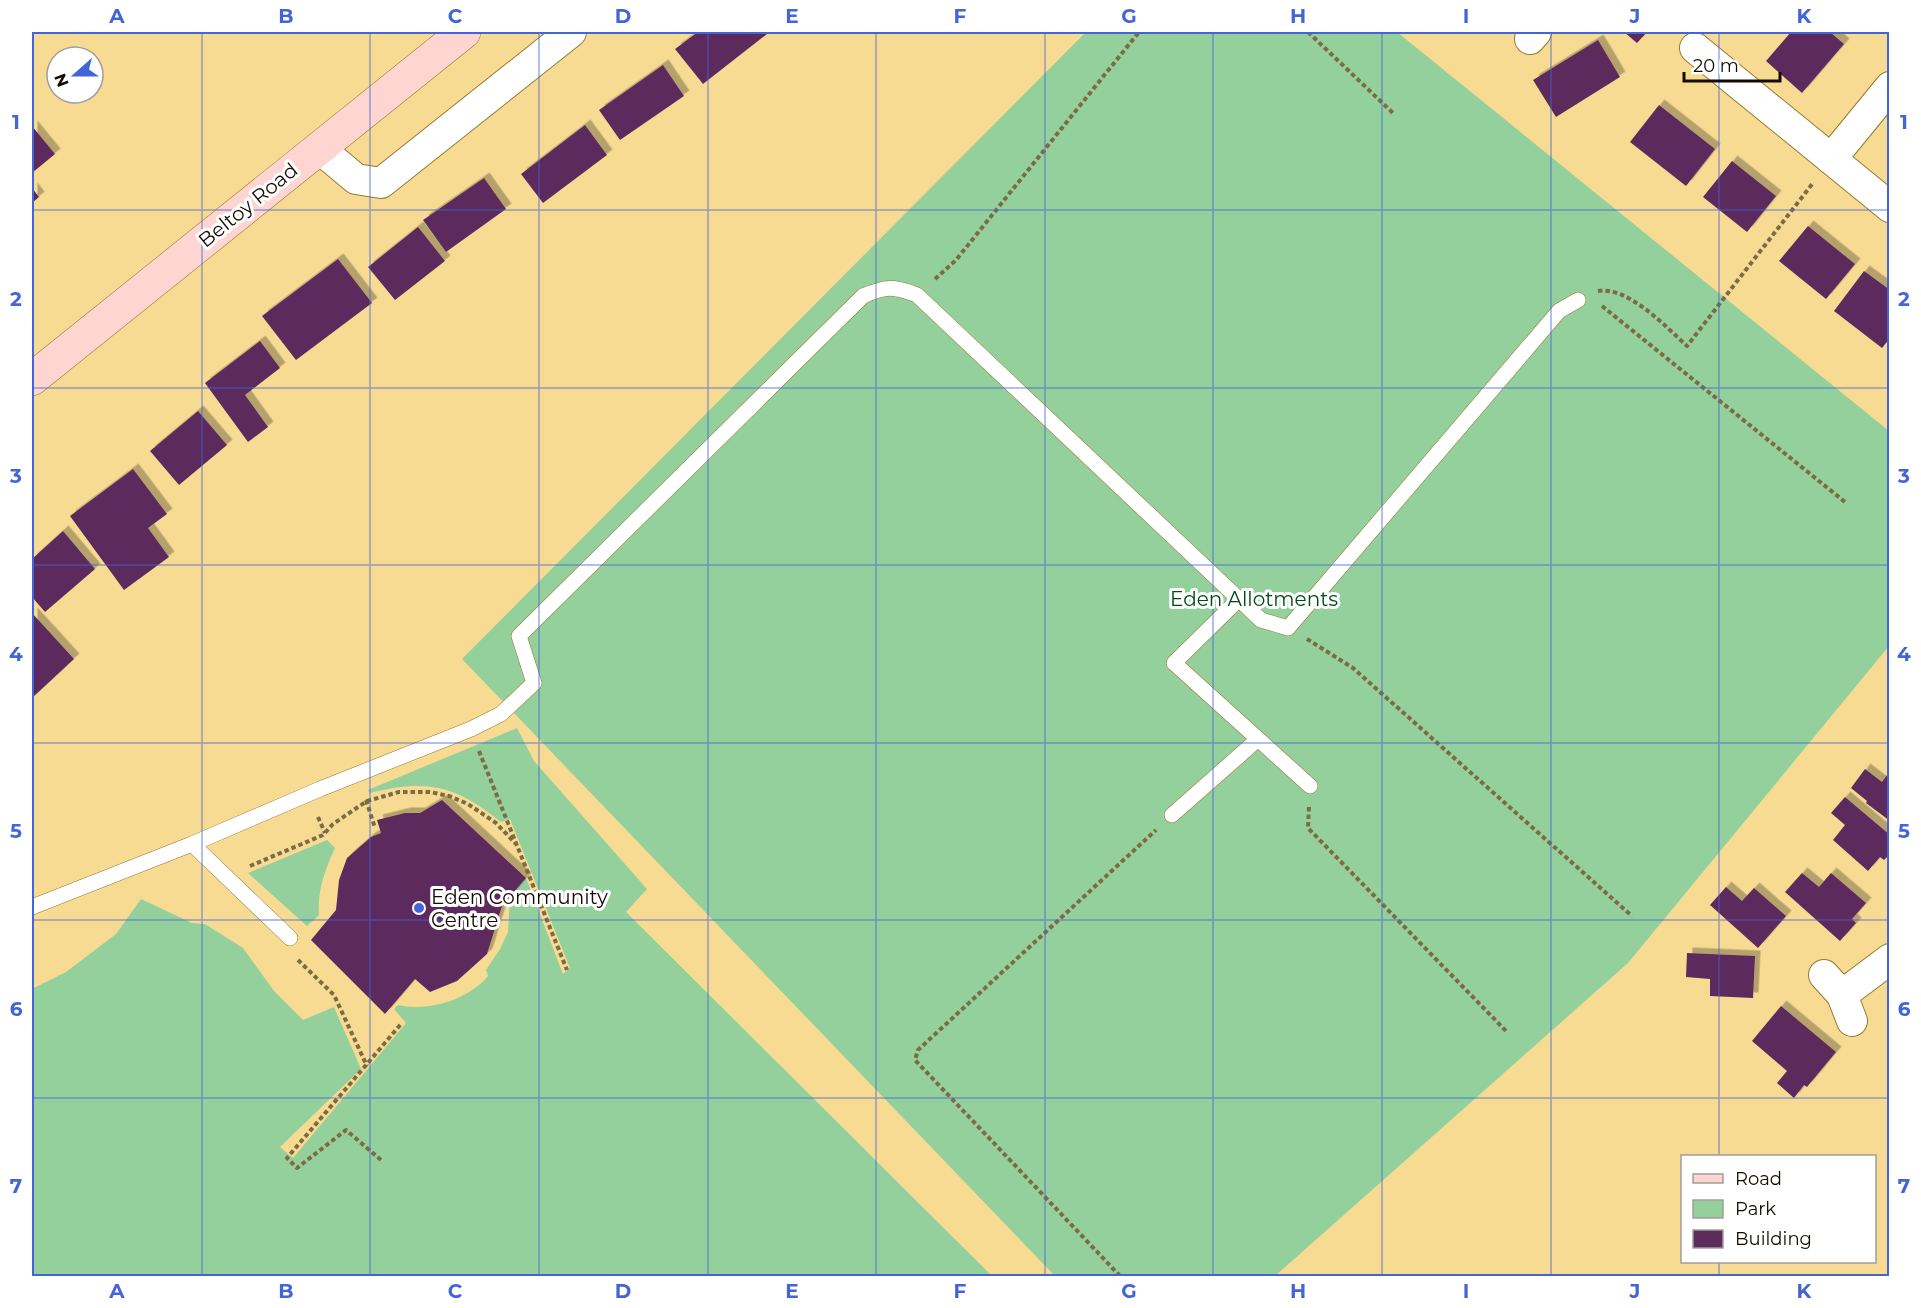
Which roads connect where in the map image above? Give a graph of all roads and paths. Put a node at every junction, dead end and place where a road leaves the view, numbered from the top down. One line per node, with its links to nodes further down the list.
1 (464, 32): 8 (main road, Beltoy Road)
2 (571, 32): 8 (street)
3 (1139, 32): 11 (path)
4 (1308, 32): 7 (path)
5 (1695, 48): 9 (street)
6 (1890, 87): 9 (street)
7 (1394, 113)
8 (319, 148): 13 (main road, Beltoy Road)
9 (1831, 159): 10 (street); 12 (path)
10 (1890, 207)
11 (917, 295): 15 (lane); 17 (lane)
12 (1578, 300): 14 (path); 16 (lane)
13 (32, 380)
14 (1845, 502)
15 (1239, 599): 16 (lane); 18 (lane)
16 (1288, 628): 27 (path)
17 (471, 729): 23 (lane); 24 (path)
18 (1257, 740): 19 (lane); 21 (lane)
19 (1310, 786): 33 (path)
20 (367, 801): 22 (path); 24 (path); 25 (path)
21 (1172, 815): 36 (path)
22 (375, 828)
23 (192, 844): 26 (lane); 28 (lane)
24 (516, 844): 30 (path)
25 (240, 871)
26 (32, 907)
27 (1632, 916)
28 (290, 938): 34 (path)
29 (1890, 959): 31 (street)
30 (567, 970)
31 (1840, 997)
32 (401, 1024): 34 (path)
33 (1506, 1031)
34 (367, 1066): 35 (path)
35 (381, 1160)
36 (1120, 1276)

